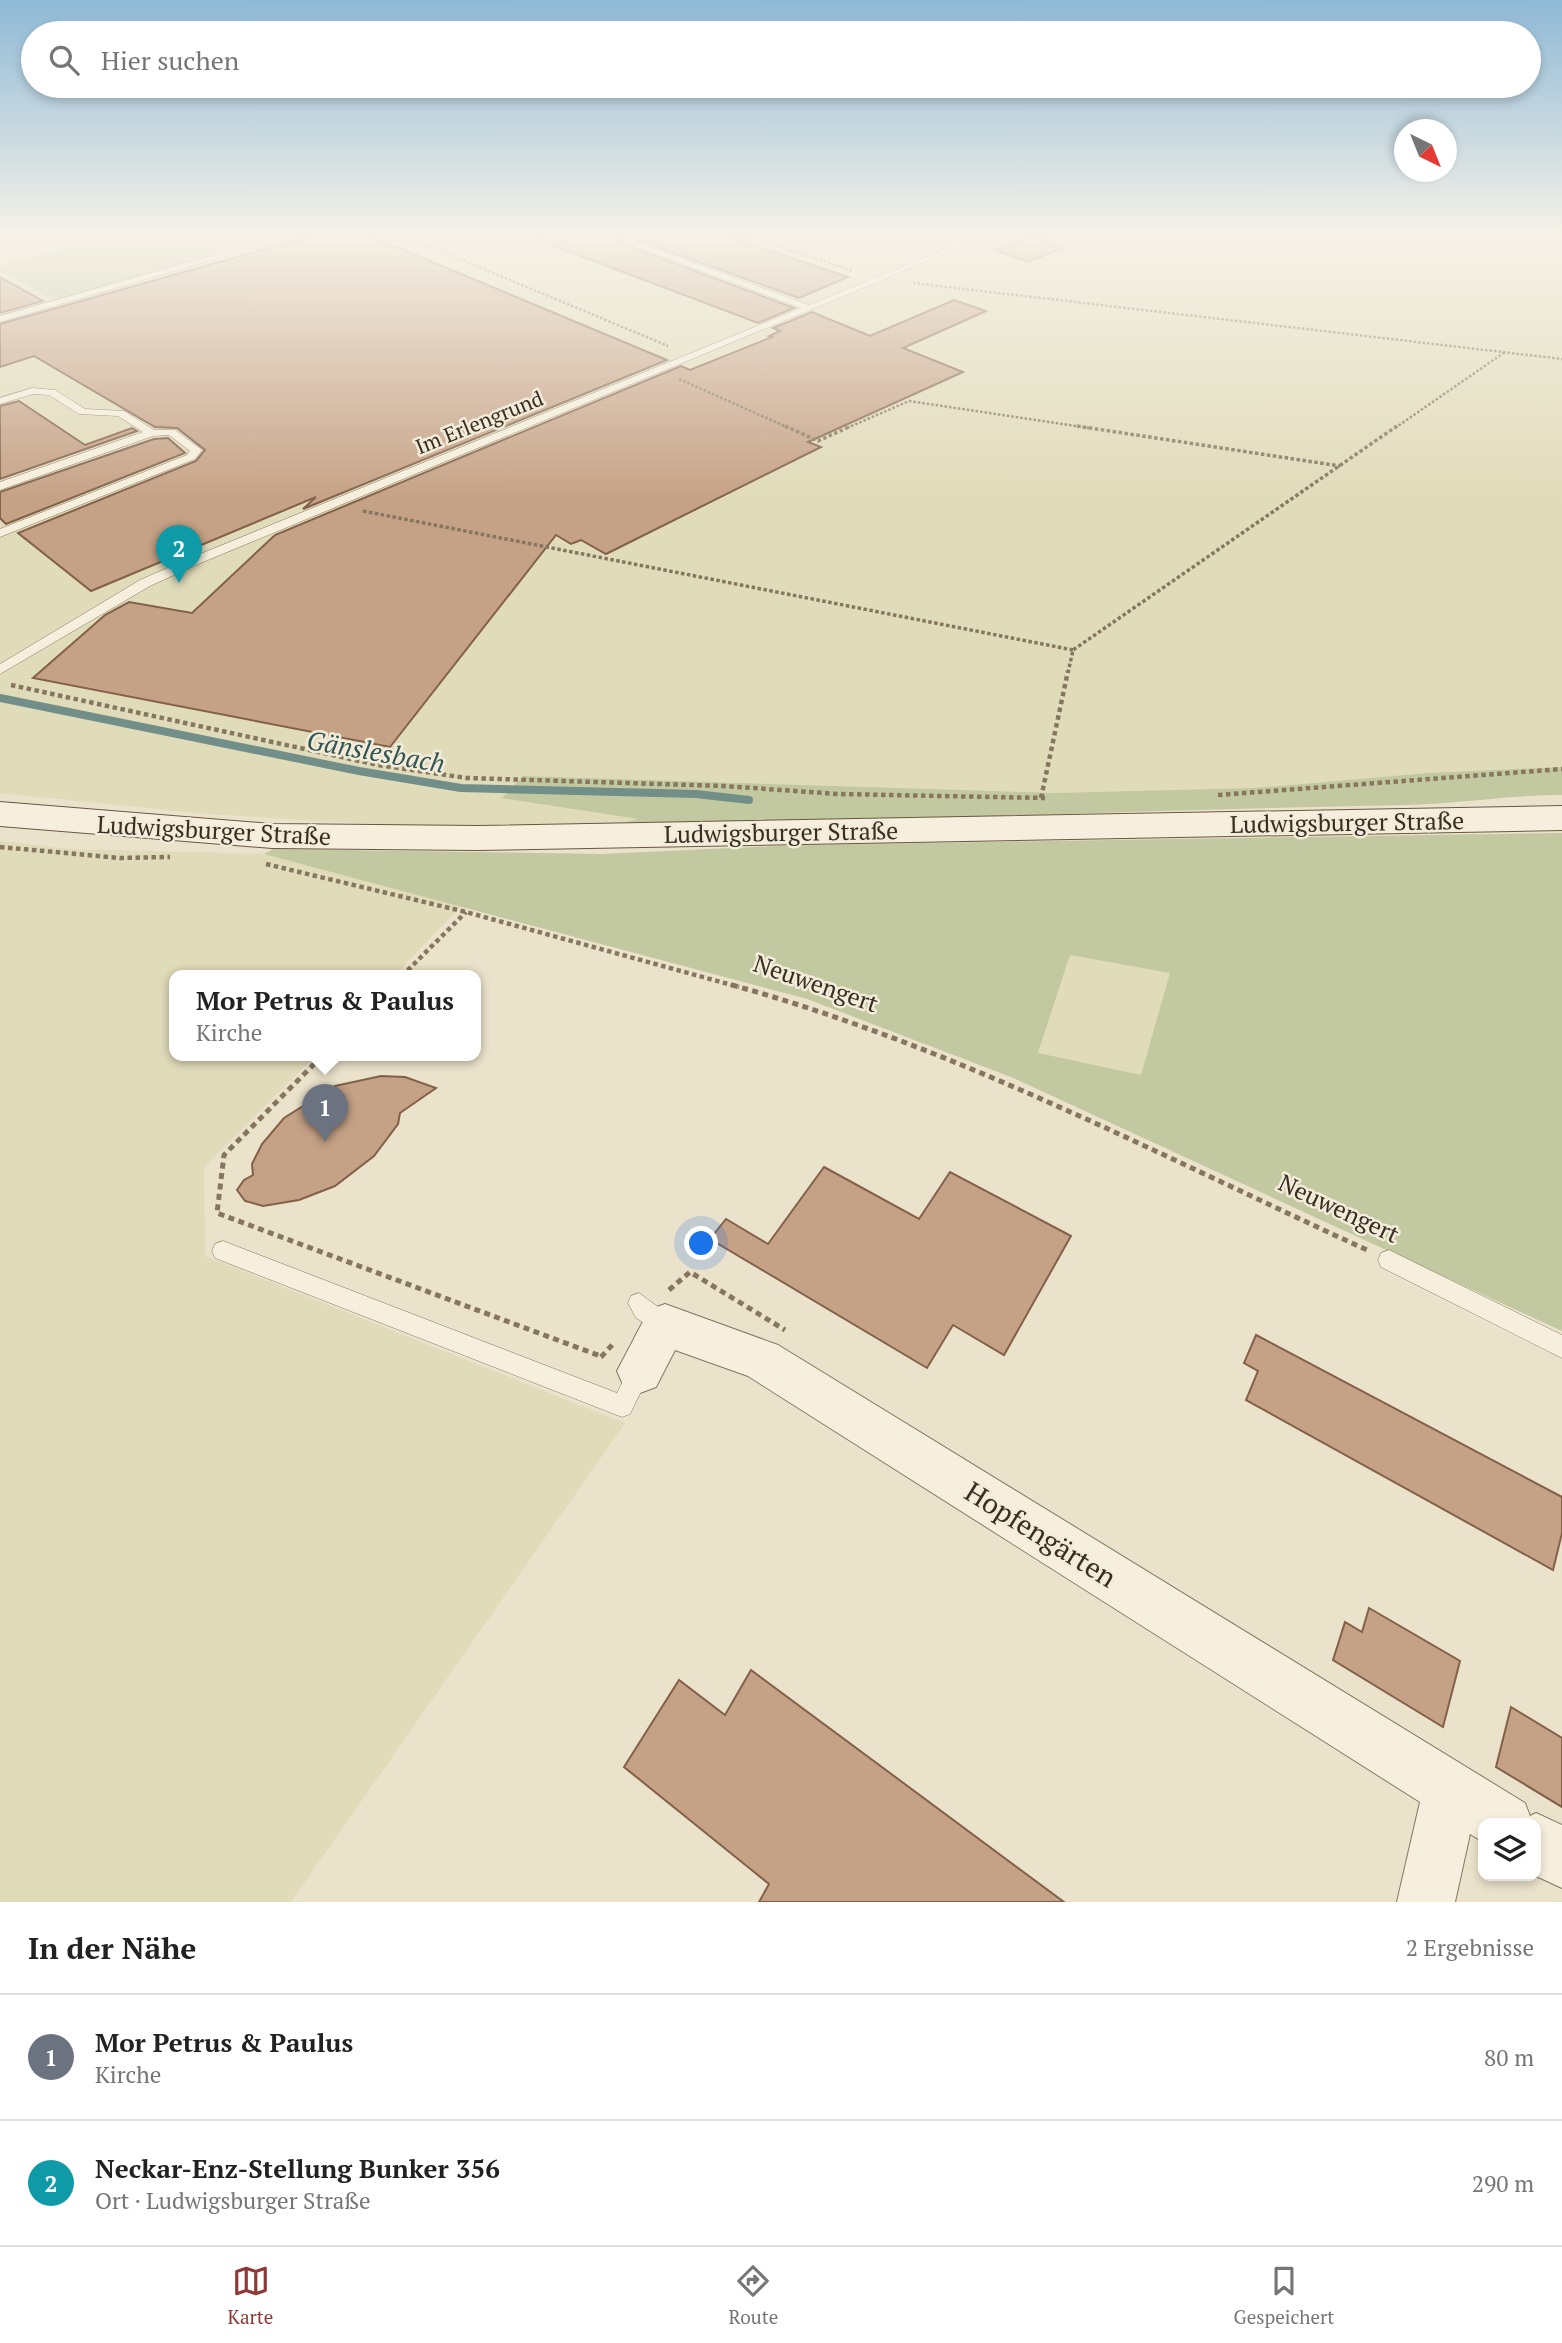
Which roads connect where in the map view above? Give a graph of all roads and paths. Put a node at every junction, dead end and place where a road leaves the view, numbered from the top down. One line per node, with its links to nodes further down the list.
1 (617, 325): 5 (path)
2 (769, 325): 5 (lane, Im Erlengrund)
3 (1272, 325): 4 (path)
4 (1506, 352): 6 (path); 10 (path)
5 (692, 356): 7 (lane, Im Erlengrund)
6 (1562, 359)
7 (659, 370): 10 (path); 12 (lane, Im Erlengrund)
8 (0, 401): 9 (lane)
9 (152, 433): 11 (lane); 13 (lane)
10 (1340, 466): 14 (path)
11 (0, 486)
12 (329, 505): 14 (path); 15 (lane, Im Erlengrund)
13 (0, 533)
14 (1073, 650): 19 (path)
15 (0, 670)
16 (0, 681): 19 (path)
17 (1562, 769): 18 (path)
18 (1209, 796)
19 (1041, 798): 20 (path)
20 (1054, 799)
21 (0, 814): 22 (main road, Ludwigsburger Straße)
22 (1562, 818)
23 (0, 847): 24 (path)
24 (173, 856)
25 (258, 863): 26 (path, Neuwengert)
26 (466, 912): 27 (path); 30 (path, Neuwengert)
27 (408, 970)
28 (317, 1061): 32 (path)
29 (223, 1251): 32 (lane)
30 (1389, 1260): 31 (lane, Neuwengert)
31 (1562, 1347)
32 (640, 1371): 33 (street, Hopfengärten)
33 (1451, 1790): 34 (street, Hopfengärten); 37 (street)
34 (1497, 1818)
35 (1541, 1845): 36 (street)
36 (1562, 1858)
37 (1426, 1902)

